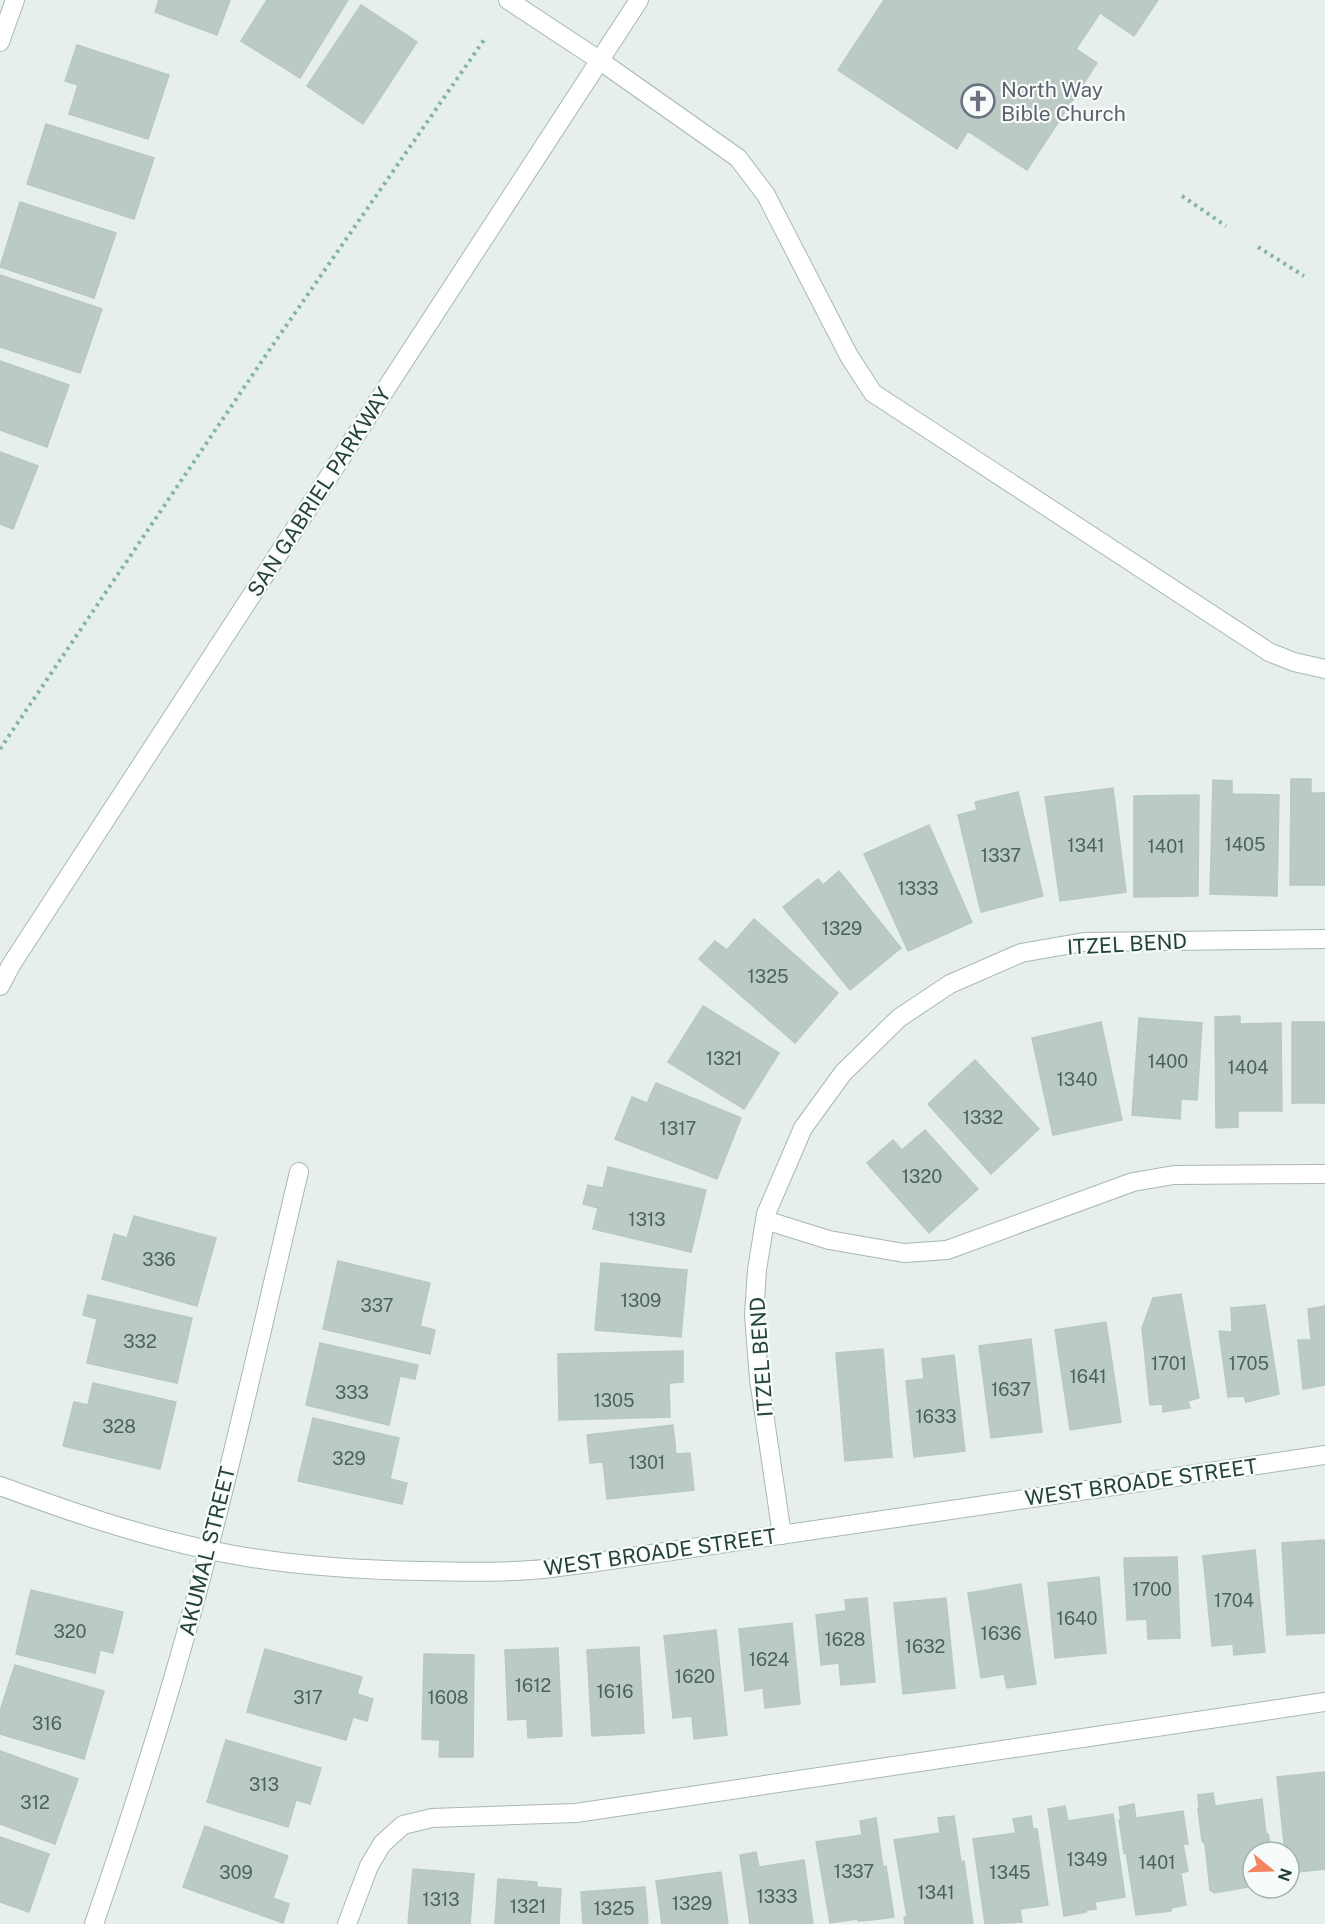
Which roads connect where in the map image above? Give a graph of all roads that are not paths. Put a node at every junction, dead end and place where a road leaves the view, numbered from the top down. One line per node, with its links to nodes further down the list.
1 (15, 0): 4 (street)
2 (508, 0): 5 (street)
3 (639, 0): 5 (street, SAN GABRIEL PARKWAY)
4 (0, 42)
5 (600, 60): 6 (street); 8 (street, SAN GABRIEL PARKWAY)
6 (1325, 669)
7 (1325, 939): 11 (street, ITZEL BEND)
8 (0, 986)
9 (299, 1172): 15 (street, AKUMAL STREET)
10 (1325, 1173): 11 (street)
11 (765, 1220): 14 (street, ITZEL BEND)
12 (1325, 1455): 14 (street, WEST BROADE STREET)
13 (0, 1486): 15 (street, WEST BROADE STREET)
14 (782, 1535): 15 (street, WEST BROADE STREET)
15 (208, 1550): 17 (street, AKUMAL STREET)
16 (1325, 1702): 18 (street)
17 (94, 1924)
18 (347, 1924)

